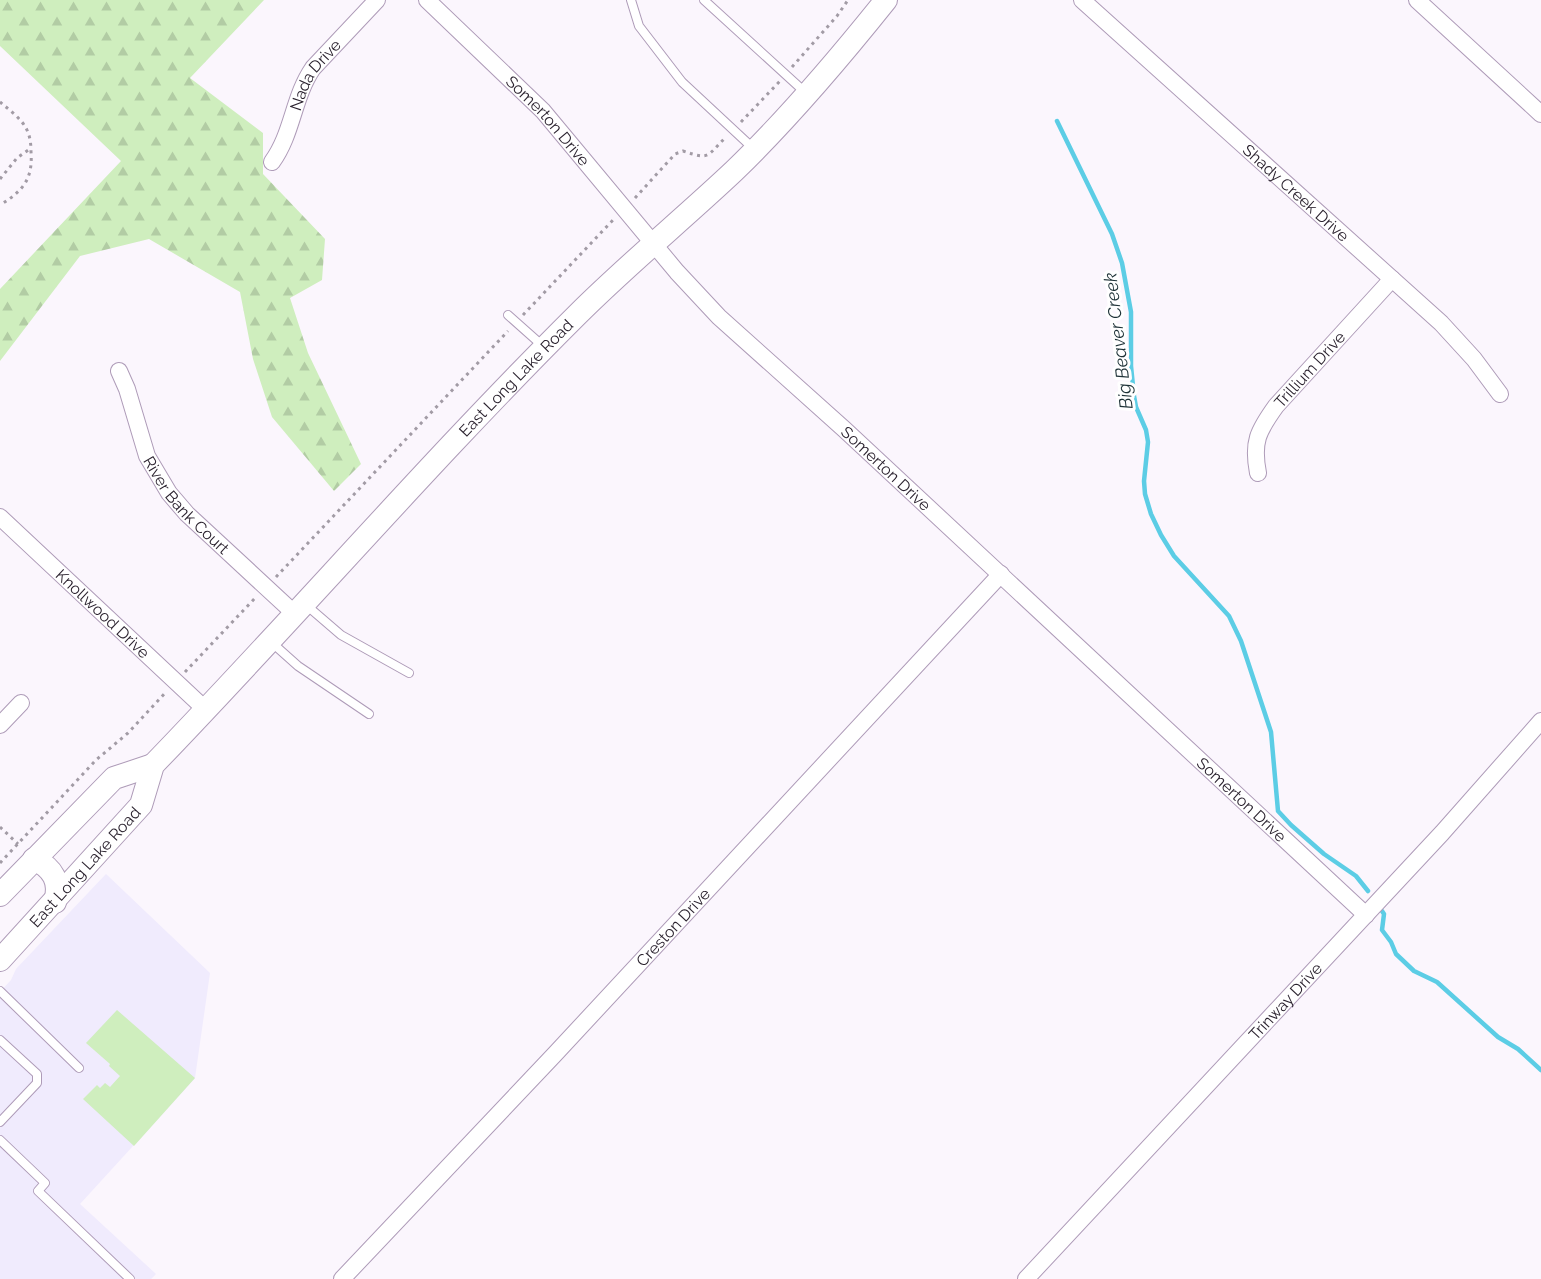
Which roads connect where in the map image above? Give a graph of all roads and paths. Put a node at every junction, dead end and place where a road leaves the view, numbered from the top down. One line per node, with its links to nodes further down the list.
1 (377, 0): 18 (street, Nada Drive)
2 (427, 0): 23 (street, Somerton Drive)
3 (631, 0): 17 (lane)
4 (704, 0): 11 (lane)
5 (848, 0): 9 (path)
6 (886, 0): 11 (main road, East Long Lake Road)
7 (1082, 0): 24 (street, Shady Creek Drive)
8 (1416, 0): 13 (street)
9 (790, 70)
10 (782, 78): 14 (path)
11 (807, 94): 17 (main road, East Long Lake Road)
12 (0, 102): 16 (path)
13 (1541, 114)
14 (738, 125)
15 (730, 133): 20 (path)
16 (31, 148): 19 (path); 21 (path)
17 (755, 150): 23 (main road, East Long Lake Road)
18 (272, 162)
19 (0, 179)
20 (632, 201)
21 (0, 205)
22 (618, 215): 26 (path)
23 (654, 244): 27 (main road, East Long Lake Road); 32 (street, Somerton Drive)
24 (1392, 279): 29 (street, Shady Creek Drive); 30 (street, Trillium Drive)
25 (508, 315): 26 (lane)
26 (517, 322): 27 (lane); 33 (path)
27 (545, 348): 35 (main road, East Long Lake Road)
28 (118, 371): 35 (street, River Bank Court)
29 (1500, 394)
30 (1258, 473)
31 (0, 517): 41 (street, Knollwood Drive)
32 (1001, 574): 51 (street, Somerton Drive); 59 (street, Creston Drive)
33 (274, 580)
34 (258, 595): 37 (path)
35 (300, 609): 36 (main road, East Long Lake Road); 38 (lane)
36 (270, 641): 41 (main road, East Long Lake Road); 42 (lane)
37 (185, 672)
38 (409, 673)
39 (167, 690): 47 (path)
40 (21, 704): 44 (street)
41 (206, 710): 45 (main road, East Long Lake Road)
42 (369, 714)
43 (1541, 721): 51 (street, Trinway Drive)
44 (0, 725)
45 (153, 765): 47 (main road, East Long Lake Road); 50 (main road, East Long Lake Road)
46 (0, 827): 47 (path)
47 (26, 851): 48 (path); 49 (main road, East Long Lake Road); 50 (main road)
48 (0, 863)
49 (0, 896)
50 (55, 902): 52 (main road, East Long Lake Road)
51 (1366, 915): 60 (street, Trinway Drive)
52 (0, 960)
53 (0, 991): 55 (lane)
54 (0, 1040): 56 (lane)
55 (79, 1068)
56 (0, 1122)
57 (0, 1140): 58 (lane)
58 (130, 1279)
59 (342, 1279)
60 (1026, 1279)

